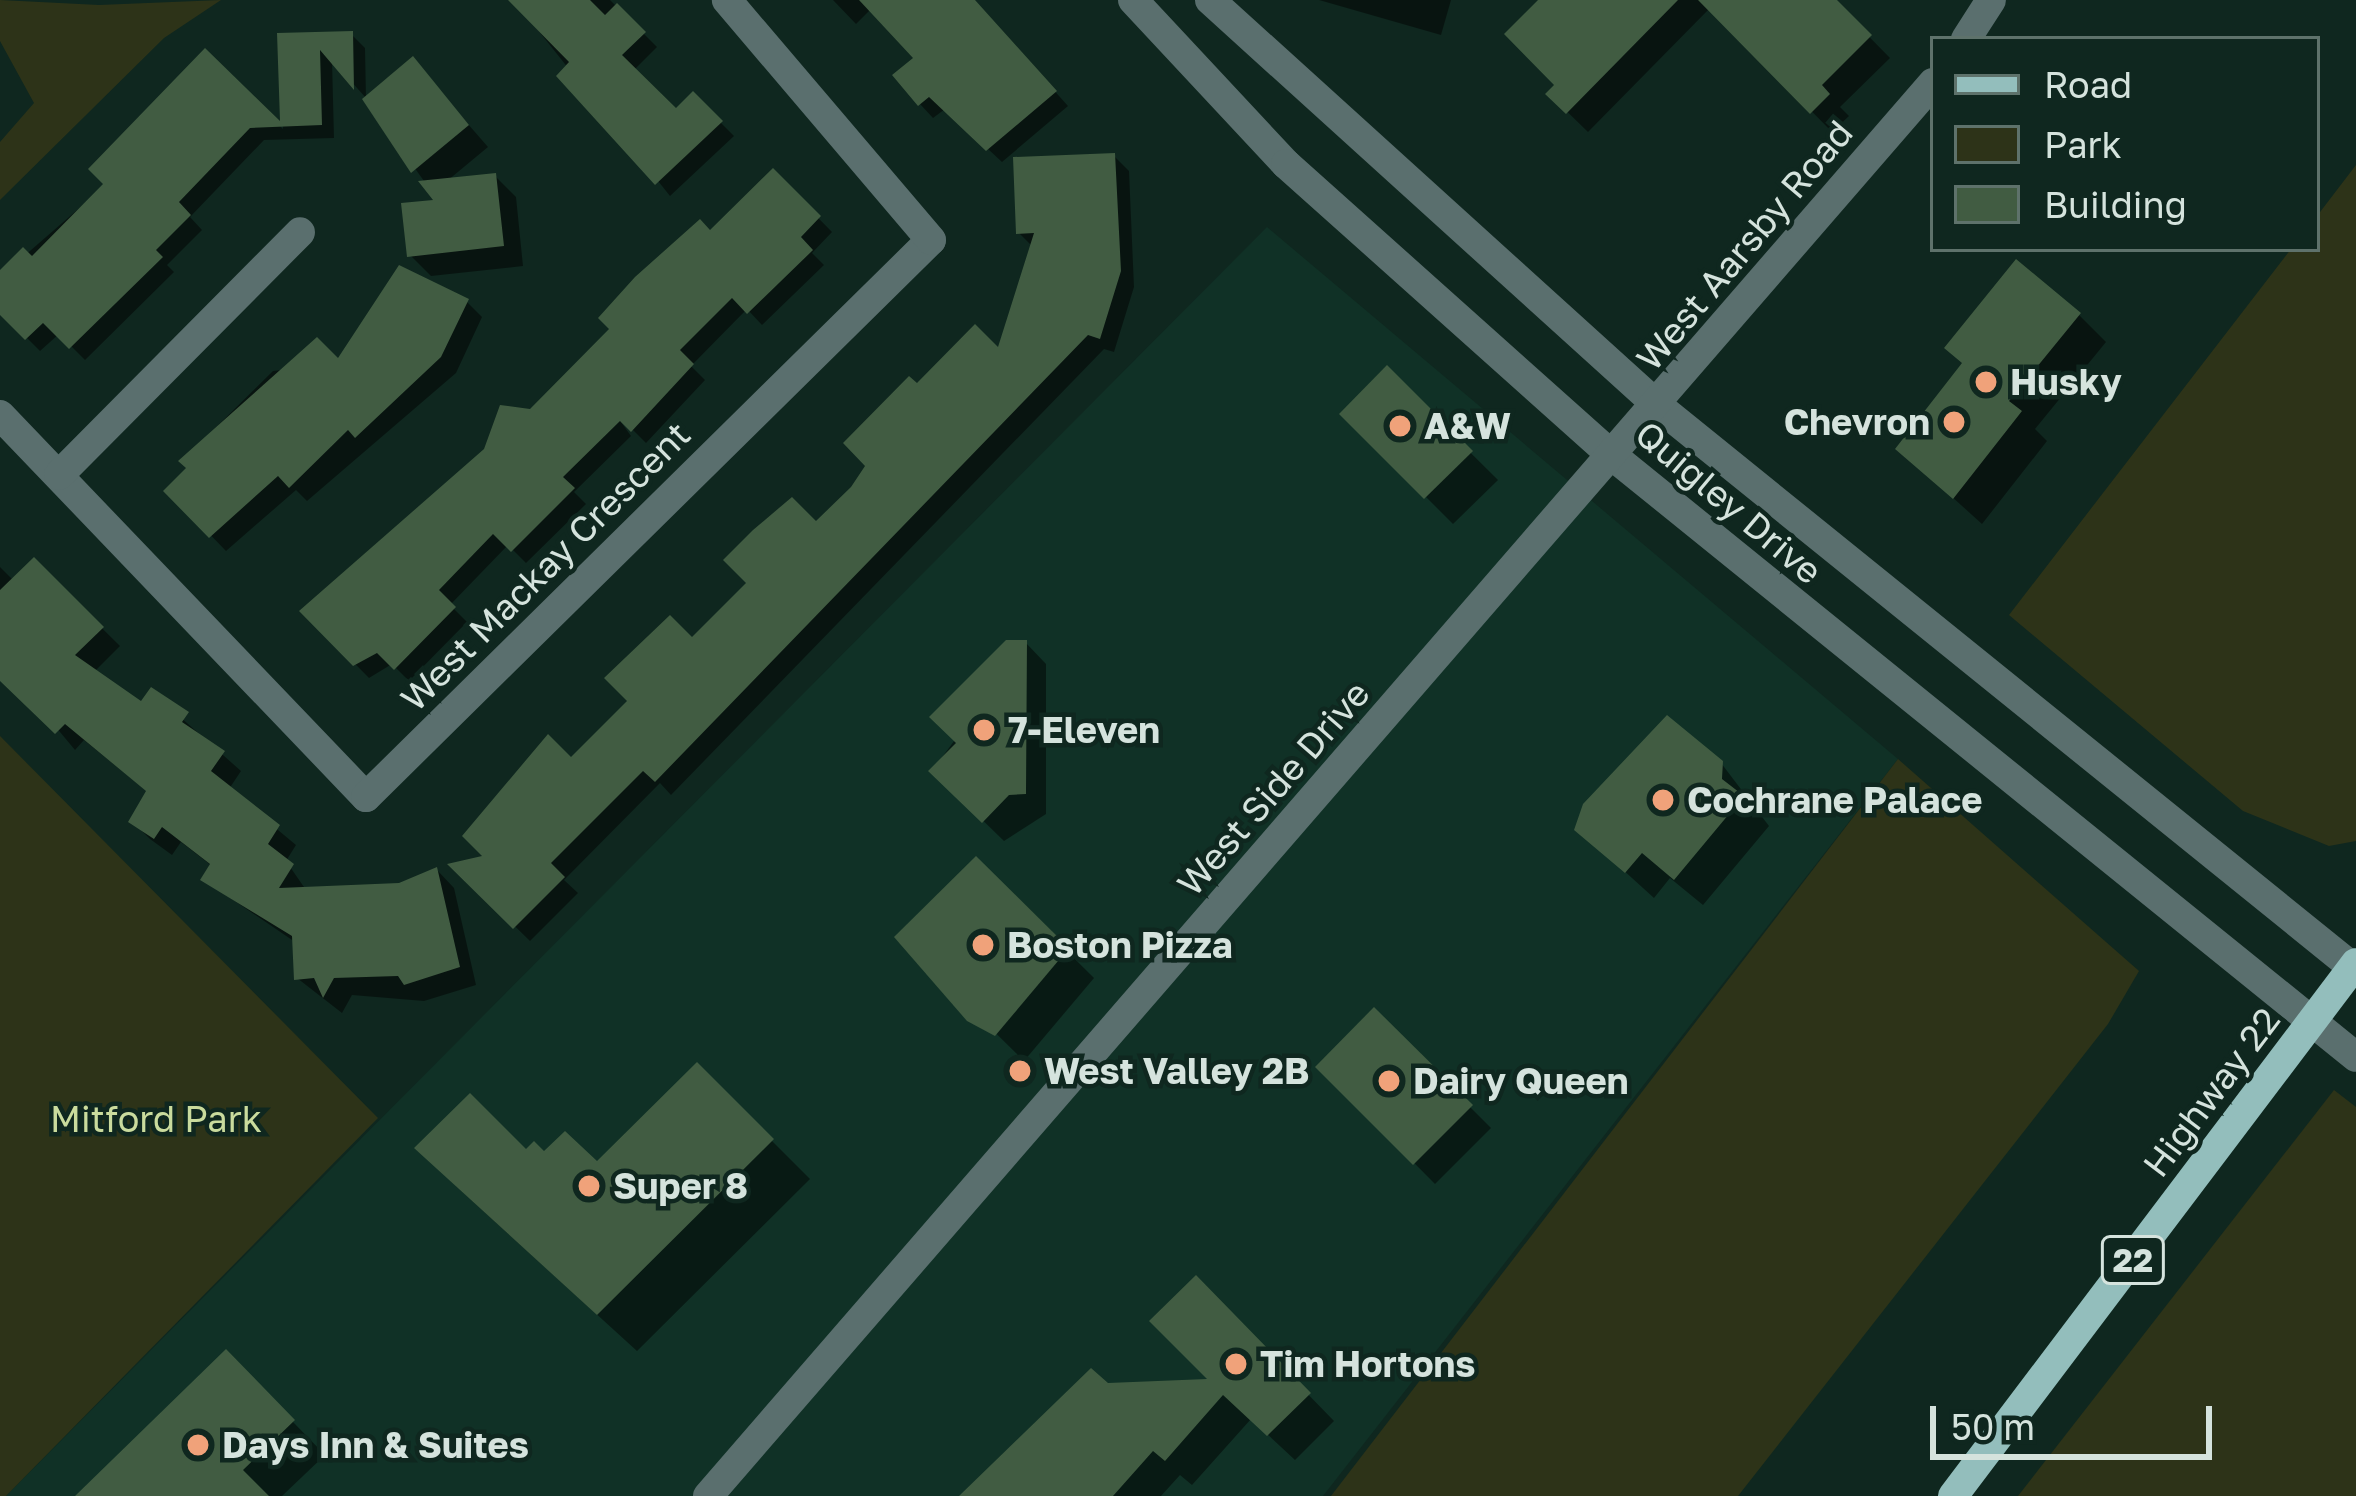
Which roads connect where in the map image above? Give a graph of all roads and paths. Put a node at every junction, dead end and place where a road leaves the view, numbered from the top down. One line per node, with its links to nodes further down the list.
1 (727, 0): 11 (street, West Mackay Crescent)
2 (1133, 0): 10 (street, Quigley Drive)
3 (1210, 0): 8 (street, Quigley Drive)
4 (1991, 0): 5 (street)
5 (1968, 36)
6 (1930, 87): 8 (street, West Aarsby Road)
7 (300, 232): 11 (street)
8 (1658, 406): 10 (street, West Aarsby Road); 12 (street, Quigley Drive)
9 (0, 415): 11 (street, West Mackay Crescent)
10 (1614, 458): 13 (street, Quigley Drive); 15 (street, West Side Drive)
11 (59, 476)
12 (2355, 966): 13 (main road, Highway 22 / 22)
13 (2311, 1023): 14 (street, Quigley Drive); 16 (main road, Highway 22 / 22)
14 (2356, 1057)
15 (708, 1496)
16 (1953, 1496)

